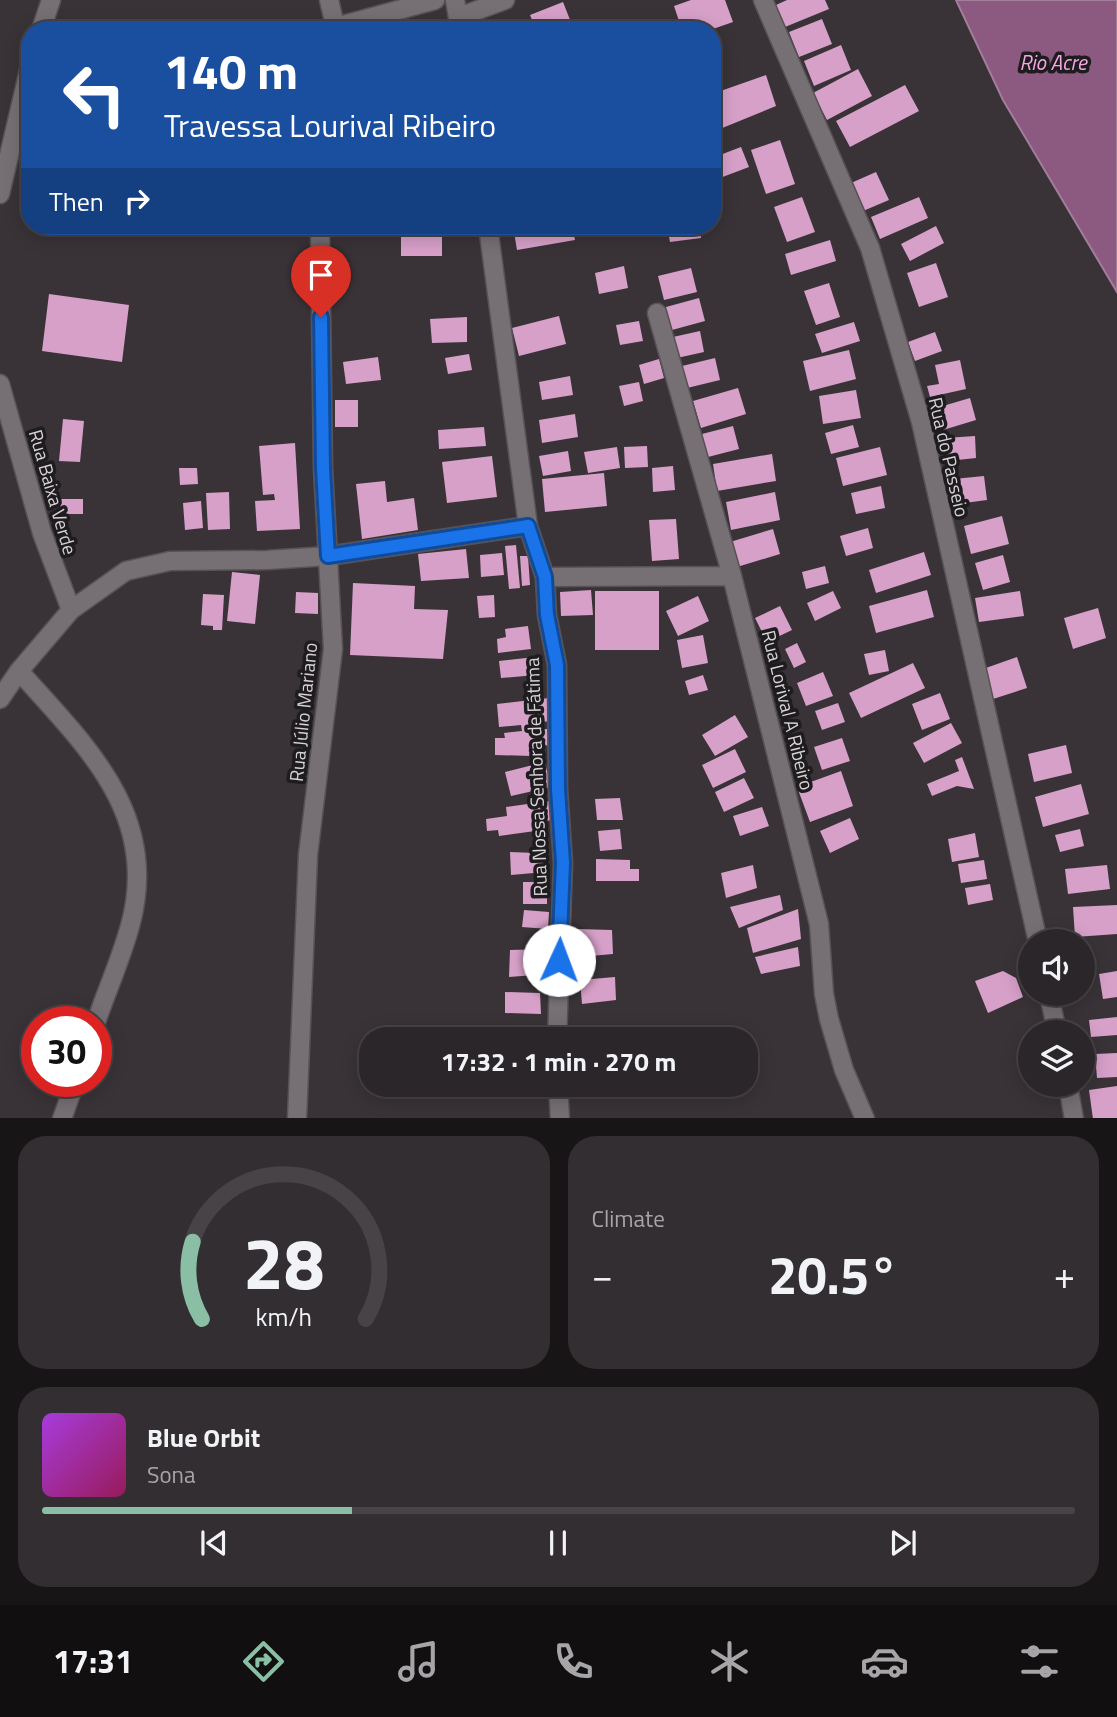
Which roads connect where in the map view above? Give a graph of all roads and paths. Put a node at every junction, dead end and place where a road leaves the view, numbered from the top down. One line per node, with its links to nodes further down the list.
1 (51, 0): 7 (street)
2 (329, 0): 8 (street)
3 (435, 0): 9 (street)
4 (505, 0): 6 (street)
5 (762, 0): 23 (street, Rua do Passeio)
6 (458, 16)
7 (44, 21)
8 (334, 21)
9 (361, 21)
10 (21, 104): 11 (street)
11 (0, 194)
12 (320, 235): 17 (street, Rua Júlio Mariano)
13 (489, 235): 16 (street, Rua Nossa Senhora de Fátima)
14 (657, 313): 18 (street, Rua Lorival A Ribeiro)
15 (0, 384): 20 (street, Rua Baixa Verde)
16 (528, 526): 17 (street); 19 (street, Rua Nossa Senhora de Fátima)
17 (328, 556): 20 (street); 30 (street, Rua Júlio Mariano)
18 (732, 576): 19 (street); 32 (street, Rua Lorival A Ribeiro)
19 (545, 577): 25 (street, Rua Nossa Senhora de Fátima)
20 (71, 610): 21 (street)
21 (19, 671): 22 (street); 24 (street)
22 (0, 699)
23 (1035, 929)
24 (102, 1006)
25 (557, 1027)
26 (70, 1097): 29 (street)
27 (559, 1097): 31 (street)
28 (1070, 1097): 33 (street)
29 (62, 1118)
30 (297, 1118)
31 (560, 1118)
32 (865, 1118)
33 (1074, 1118)

